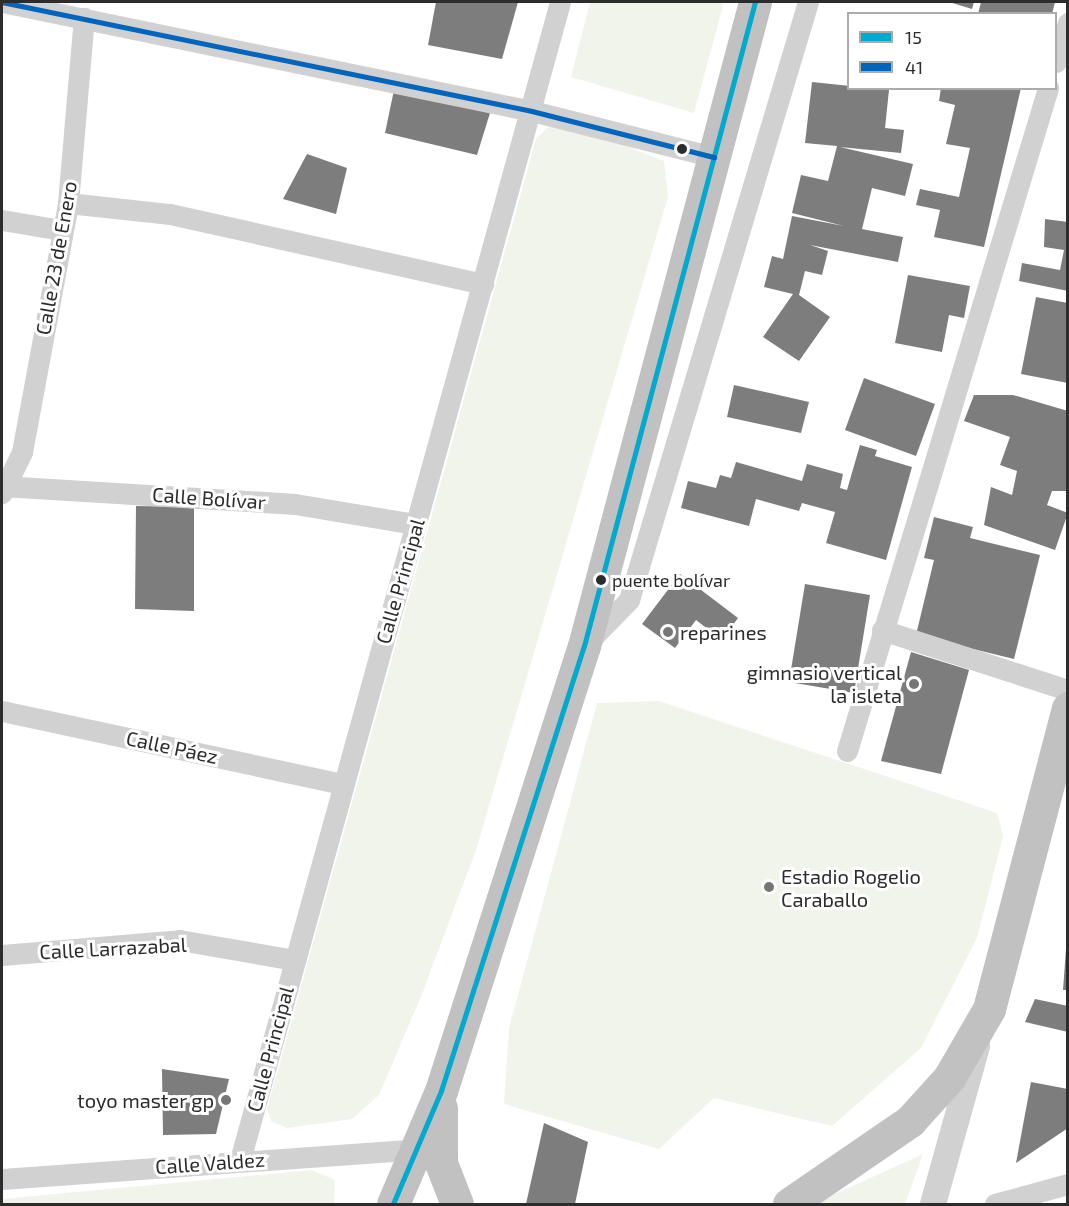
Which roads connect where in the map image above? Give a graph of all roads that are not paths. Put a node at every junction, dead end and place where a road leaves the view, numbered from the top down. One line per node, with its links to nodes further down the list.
1 (2, 2): 5 (street)
2 (560, 2): 9 (street, Calle Principal)
3 (755, 2): 10 (highway)
4 (808, 2): 18 (street)
5 (84, 18): 9 (street); 11 (street, Calle 23 de Enero)
6 (1068, 23): 7 (street)
7 (1057, 59)
8 (1046, 90): 17 (street)
9 (532, 111): 10 (street); 14 (street, Calle Principal)
10 (714, 157): 18 (highway)
11 (68, 203): 13 (street, Calle 23 de Enero); 14 (street)
12 (2, 220): 13 (street)
13 (61, 230): 15 (street, Calle 23 de Enero)
14 (483, 284): 16 (street, Calle Principal)
15 (2, 488): 16 (street, Calle Bolívar)
16 (415, 524): 23 (street, Calle Principal)
17 (882, 630): 19 (street); 22 (street)
18 (584, 646): 27 (highway)
19 (1068, 690)
20 (1068, 708): 26 (highway)
21 (2, 711): 23 (street, Calle Páez)
22 (846, 751)
23 (343, 784): 25 (street, Calle Principal)
24 (2, 955): 25 (street, Calle Larrazabal)
25 (295, 960): 29 (street, Calle Principal)
26 (989, 1009): 34 (highway); 35 (street)
27 (441, 1091): 28 (highway); 33 (highway)
28 (418, 1149): 29 (street, Calle Valdez); 32 (highway)
29 (240, 1160): 30 (street, Calle Valdez)
30 (2, 1179)
31 (1068, 1184): 36 (street)
32 (393, 1204)
33 (456, 1204)
34 (789, 1204)
35 (933, 1204)
36 (995, 1204)

